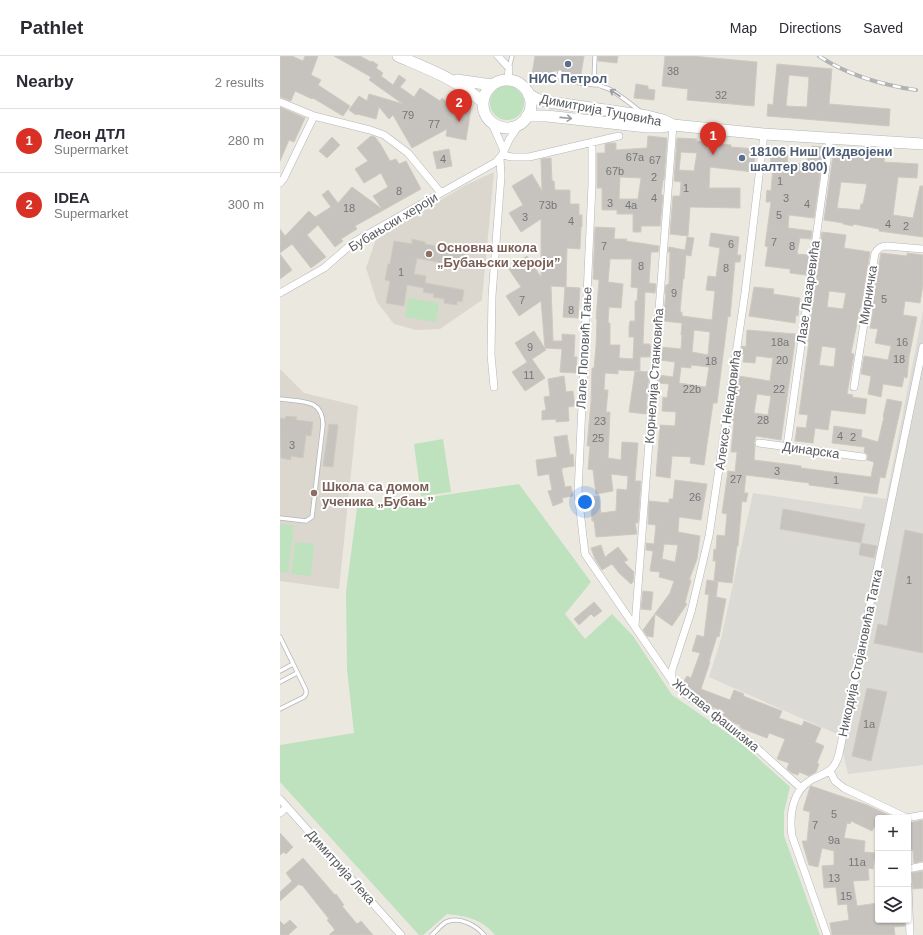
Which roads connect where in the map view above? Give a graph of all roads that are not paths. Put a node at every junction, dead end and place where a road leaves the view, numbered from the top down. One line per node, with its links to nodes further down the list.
1 (398, 56): 7 (main road)
2 (498, 56): 5 (street)
3 (512, 56): 5 (lane)
4 (595, 56): 12 (lane)
5 (509, 68): 8 (street)
6 (560, 72): 9 (lane)
7 (450, 78): 11 (main road); 15 (main road)
8 (508, 80): 11 (main road); 13 (main road, Димитрија Туцовића)
9 (568, 82)
10 (580, 83): 12 (lane)
11 (492, 85): 15 (main road)
12 (598, 85): 17 (lane, one-way to 12)
13 (528, 94): 17 (main road, Димитрија Туцовића); 18 (main road, Димитрија Туцовића)
14 (280, 102): 16 (street)
15 (483, 102): 19 (main road)
16 (314, 116): 27 (street); 28 (street)
17 (647, 116): 20 (main road, Димитрија Туцовића)
18 (524, 120): 19 (main road, Димитрија Туцовића); 20 (main road, Димитрија Туцовића, one-way to 20); 26 (street)
19 (491, 121): 26 (street)
20 (674, 125): 21 (main road, Димитрија Туцовића); 40 (street, Корнелија Станковића)
21 (764, 134): 23 (main road, Димитрија Туцовића); 45 (street, Алексе Ненадовића)
22 (619, 136): 24 (street, Димитрија Туцовића)
23 (830, 138): 25 (main road, Димитрија Туцовића); 36 (street, Лазе Лазаревића)
24 (592, 142): 26 (street, Димитрија Туцовића); 39 (street, Лале Поповић Тање)
25 (923, 144)
26 (502, 155): 28 (street, Бубањски хероји); 32 (street)
27 (280, 183)
28 (441, 193): 30 (street, Бубањски хероји)
29 (923, 249): 33 (street, Мирничка)
30 (280, 292)
31 (923, 347): 48 (street, Никодија Стојановића Татка)
32 (494, 387)
33 (854, 387)
34 (280, 399): 38 (lane)
35 (759, 443): 36 (street, Динарска)
36 (787, 446): 37 (street, Динарска)
37 (863, 457)
38 (280, 518)
39 (585, 554): 40 (street, Жртава фашизма)
40 (635, 626): 45 (street, Жртава фашизма)
41 (280, 637): 42 (lane)
42 (293, 664): 43 (lane); 44 (lane)
43 (280, 671)
44 (297, 673): 46 (lane); 47 (lane)
45 (672, 681): 49 (street, Жртава фашизма)
46 (280, 682)
47 (280, 709)
48 (830, 771): 49 (street); 53 (street)
49 (801, 788): 62 (street)
50 (280, 799): 51 (street, Димитрија Лека)
51 (287, 807): 52 (street); 59 (street, Димитрија Лека)
52 (280, 813)
53 (901, 815)
54 (923, 815): 55 (street)
55 (911, 817)
56 (923, 866): 57 (street)
57 (911, 868)
58 (908, 887): 63 (street)
59 (401, 935)
60 (432, 935): 61 (lane)
61 (484, 935)
62 (827, 935)
63 (910, 935)

